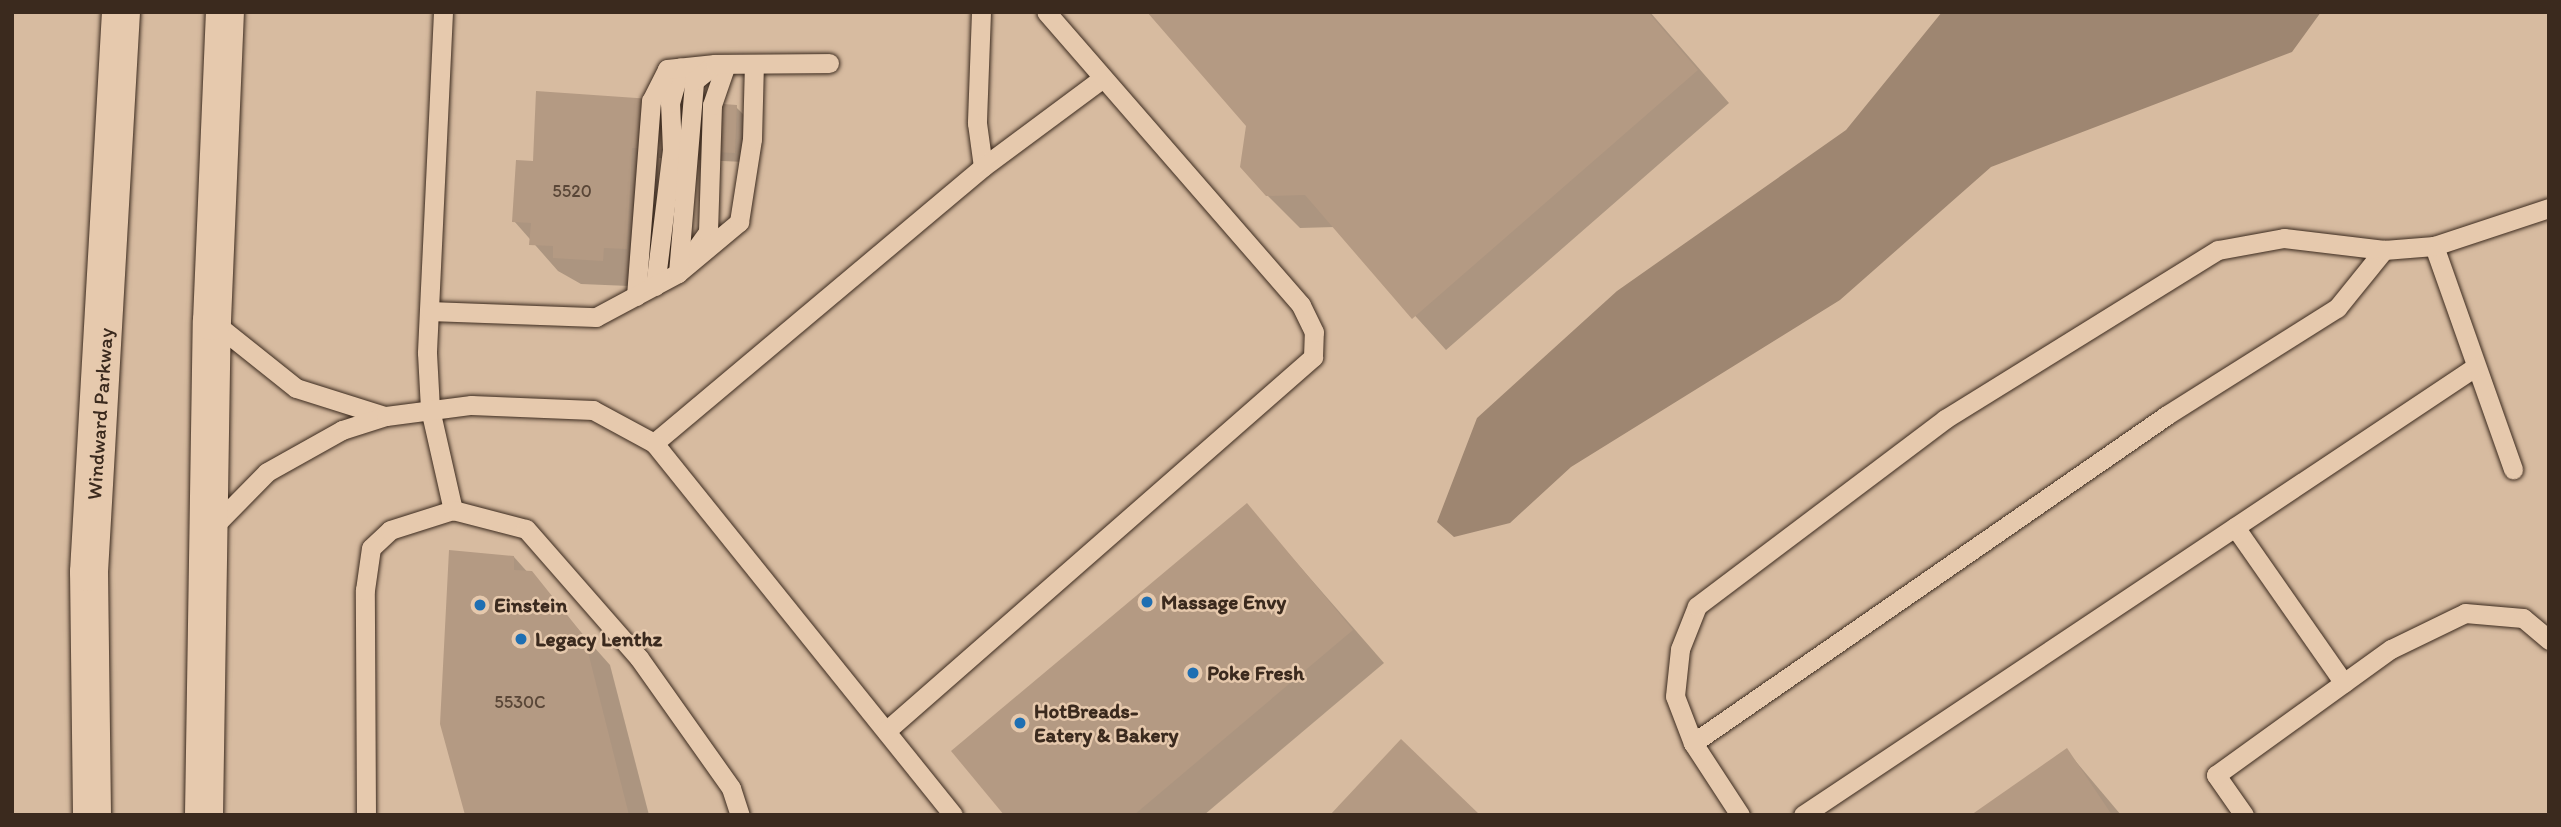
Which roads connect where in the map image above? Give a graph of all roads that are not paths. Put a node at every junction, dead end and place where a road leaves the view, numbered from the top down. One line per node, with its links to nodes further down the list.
1 (121, 12): 32 (main road, Windward Parkway)
2 (225, 12): 19 (main road)
3 (443, 12): 18 (lane)
4 (981, 12): 11 (lane)
5 (1045, 12): 10 (lane)
6 (830, 63): 8 (lane)
7 (720, 64): 8 (lane); 9 (lane); 15 (lane)
8 (754, 64): 15 (lane)
9 (680, 67): 16 (lane); 17 (lane)
10 (1103, 79): 11 (lane); 30 (lane)
11 (983, 167): 23 (lane)
12 (2549, 208): 13 (lane)
13 (2434, 246): 14 (lane); 20 (lane)
14 (2384, 250): 31 (lane); 31 (lane)
15 (678, 273): 16 (lane)
16 (655, 286): 17 (lane)
17 (636, 296): 18 (lane)
18 (429, 312): 21 (lane)
19 (212, 321): 22 (lane); 27 (main road)
20 (2475, 367): 24 (lane); 26 (lane)
21 (430, 409): 22 (lane); 23 (lane); 25 (lane)
22 (386, 416): 27 (lane)
23 (654, 443): 30 (lane)
24 (2512, 469)
25 (453, 510): 34 (lane); 35 (lane)
26 (2235, 527): 29 (lane); 38 (lane)
27 (209, 532): 33 (main road)
28 (2549, 639): 29 (lane)
29 (2344, 683): 39 (lane)
30 (886, 731): 36 (lane)
31 (1693, 743): 37 (lane)
32 (92, 815)
33 (204, 815)
34 (366, 815)
35 (740, 815)
36 (953, 815)
37 (1740, 815)
38 (1802, 815)
39 (2244, 815)

